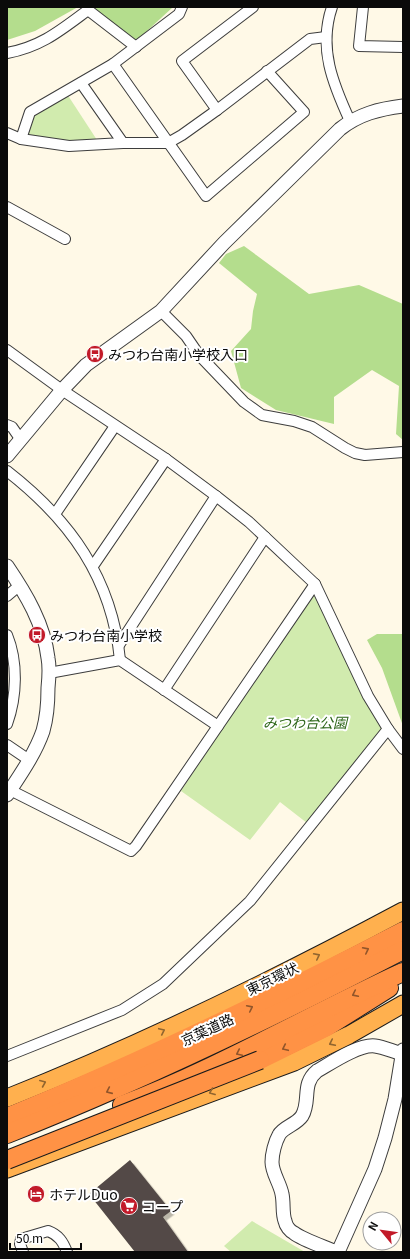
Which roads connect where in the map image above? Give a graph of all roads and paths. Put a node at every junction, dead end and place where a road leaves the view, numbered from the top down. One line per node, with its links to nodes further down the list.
1 (182, 7): 7 (street)
2 (253, 7): 13 (street)
3 (332, 7): 5 (street)
4 (364, 7): 6 (street)
5 (326, 37): 10 (street); 14 (street)
6 (403, 47)
7 (136, 48): 8 (street); 9 (street)
8 (7, 53)
9 (113, 64): 11 (street); 18 (street)
10 (268, 71): 13 (street); 18 (street)
11 (81, 83): 16 (street); 17 (street)
12 (403, 106): 14 (street)
13 (216, 110): 18 (street)
14 (350, 121): 21 (street)
15 (7, 133): 16 (street)
16 (21, 139): 17 (street)
17 (123, 142): 18 (street)
18 (168, 143)
19 (7, 207): 20 (street)
20 (65, 239)
21 (161, 311): 23 (street); 27 (street)
22 (7, 350): 23 (street)
23 (62, 390): 25 (street); 26 (street)
24 (7, 425): 26 (street)
25 (115, 426): 29 (street); 32 (street)
26 (20, 440): 28 (street)
27 (403, 452)
28 (7, 456)
29 (166, 459): 31 (street); 35 (street)
30 (7, 471): 32 (street)
31 (216, 496): 33 (street); 40 (street)
32 (55, 514): 35 (street)
33 (265, 537): 36 (street); 43 (street)
34 (7, 566): 37 (street)
35 (93, 566): 40 (street)
36 (315, 584): 45 (street); 46 (street)
37 (20, 585): 38 (street); 42 (street)
38 (7, 596)
39 (7, 635): 44 (street)
40 (119, 645): 41 (street)
41 (120, 660): 42 (street); 43 (street)
42 (49, 673): 49 (street)
43 (164, 690): 45 (street)
44 (7, 724)
45 (218, 726): 50 (street)
46 (388, 728): 48 (street); 59 (street)
47 (7, 745): 49 (street)
48 (403, 749)
49 (29, 760): 50 (street)
50 (9, 793)
51 (403, 912): 62 (highway, 東京環状, one-way to 51)
52 (403, 931): 60 (highway, 京葉道路, one-way to 52)
53 (403, 950): 60 (highway, 京葉道路)
54 (403, 972): 65 (highway, one-way to 65)
55 (403, 979): 65 (highway, one-way to 65, bridge)
56 (403, 1004): 66 (highway, one-way to 66)
57 (403, 1050): 58 (street)
58 (403, 1054): 61 (street); 69 (street)
59 (7, 1056)
60 (142, 1068): 63 (highway, 京葉道路); 64 (highway, 京葉道路, one-way to 64)
61 (400, 1089): 69 (street)
62 (7, 1098)
63 (7, 1117)
64 (7, 1134)
65 (7, 1161)
66 (7, 1169)
67 (23, 1252): 68 (street)
68 (67, 1252)
69 (337, 1252)

